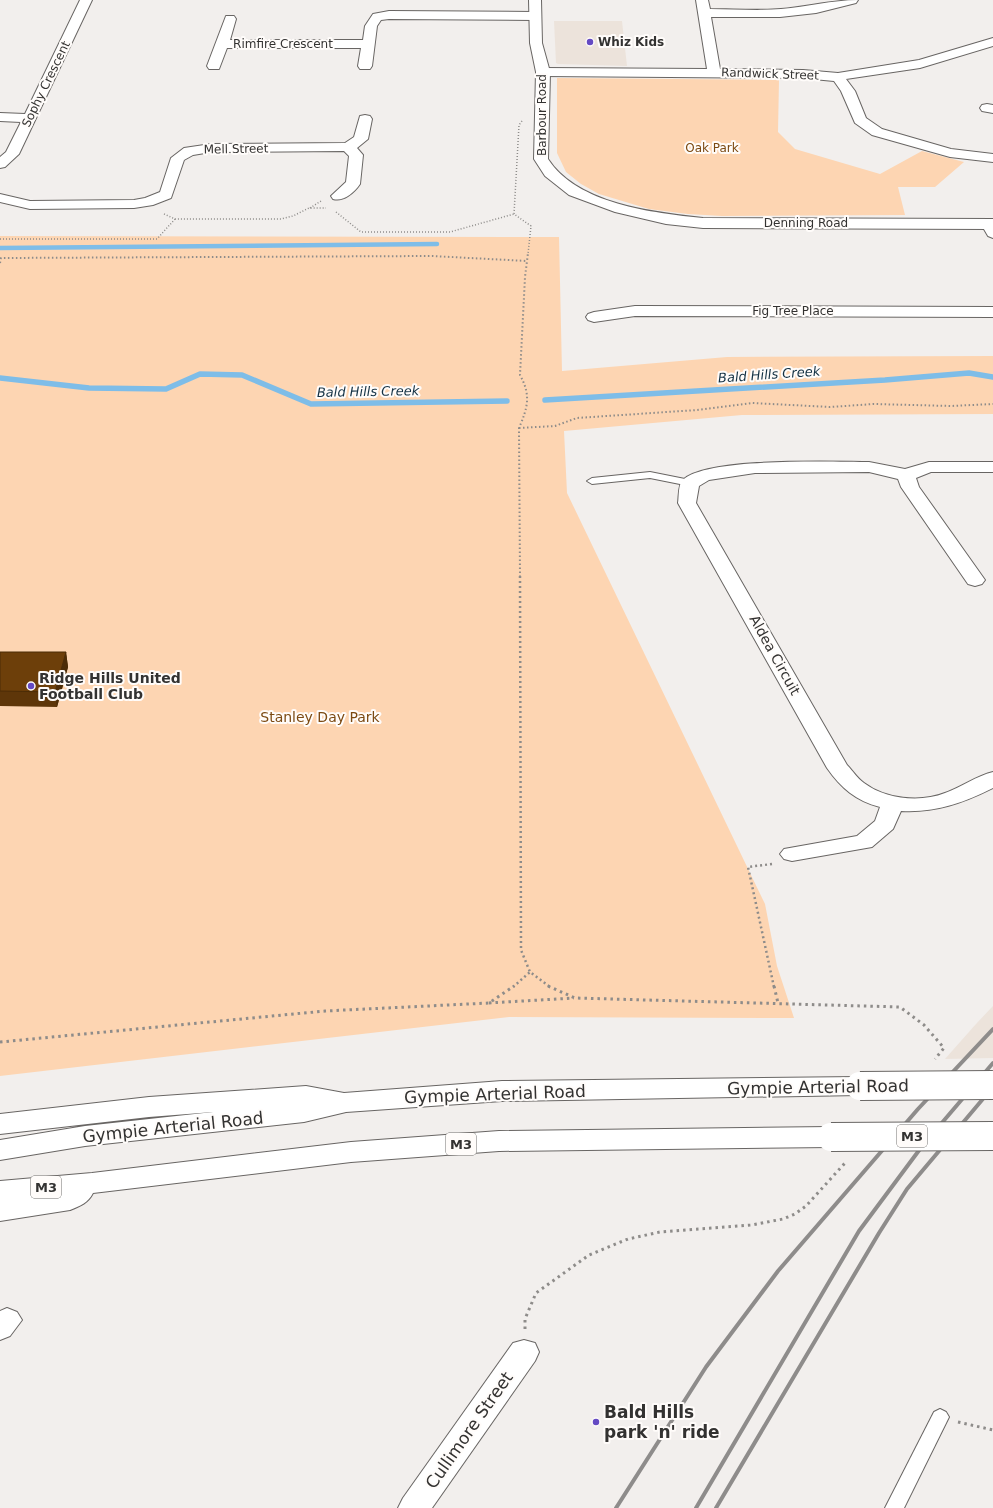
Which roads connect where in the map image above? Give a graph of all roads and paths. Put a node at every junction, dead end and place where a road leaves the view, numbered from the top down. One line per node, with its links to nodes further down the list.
1 (86, 0): 16 (main road, Sophy Crescent)
2 (535, 0): 5 (main road, Barbour Road)
3 (852, 0): 4 (main road)
4 (703, 6): 13 (main road)
5 (535, 16): 9 (main road); 12 (main road, Barbour Road)
6 (230, 19): 8 (main road)
7 (993, 42): 14 (main road, Randwick Street)
8 (222, 44): 9 (main road, Rimfire Crescent); 10 (main road, Rimfire Crescent)
9 (369, 44): 11 (main road)
10 (214, 66)
11 (365, 66)
12 (543, 72): 13 (main road, Randwick Street); 26 (main road, Barbour Road)
13 (714, 72): 14 (main road, Randwick Street)
14 (838, 78): 20 (main road)
15 (0, 117): 16 (main road)
16 (29, 118): 21 (main road, Sophy Crescent)
17 (365, 119): 19 (main road)
18 (524, 119): 28 (path)
19 (348, 147): 22 (main road); 24 (main road, Mell Street)
20 (993, 158)
21 (0, 164)
22 (338, 196)
23 (0, 198): 24 (main road, Mell Street)
24 (148, 202): 29 (path)
25 (328, 208): 29 (path)
26 (620, 209): 30 (main road, Denning Road)
27 (332, 210): 28 (path)
28 (514, 214): 32 (path)
29 (175, 219): 31 (path)
30 (992, 227)
31 (0, 239)
32 (526, 261): 33 (path); 37 (path)
33 (0, 263)
34 (993, 312): 35 (main road, Fig Tree Place)
35 (594, 317)
36 (993, 404): 37 (path)
37 (519, 428): 46 (path)
38 (993, 467): 39 (main road)
39 (906, 475): 41 (main road); 42 (main road)
40 (592, 480): 41 (lane)
41 (690, 483): 44 (main road, Aldea Circuit)
42 (975, 580)
43 (993, 779): 44 (main road, Aldea Circuit)
44 (892, 804): 45 (main road)
45 (792, 854): 47 (path)
46 (530, 972): 47 (path); 48 (path)
47 (575, 998): 48 (path)
48 (488, 1003): 49 (path)
49 (0, 1042)
50 (993, 1085): 51 (main road, Gympie Arterial Road, bridge)
51 (346, 1102): 52 (main road); 54 (main road, Gympie Arterial Road)
52 (0, 1124)
53 (993, 1136): 55 (main road, M3, bridge)
54 (0, 1150)
55 (92, 1183): 56 (main road, M3); 57 (main road)
56 (0, 1192)
57 (0, 1210)
58 (524, 1352): 61 (main road, Cullimore Street)
59 (940, 1417): 60 (path); 62 (lane)
60 (993, 1430)
61 (414, 1508)
62 (894, 1508)

